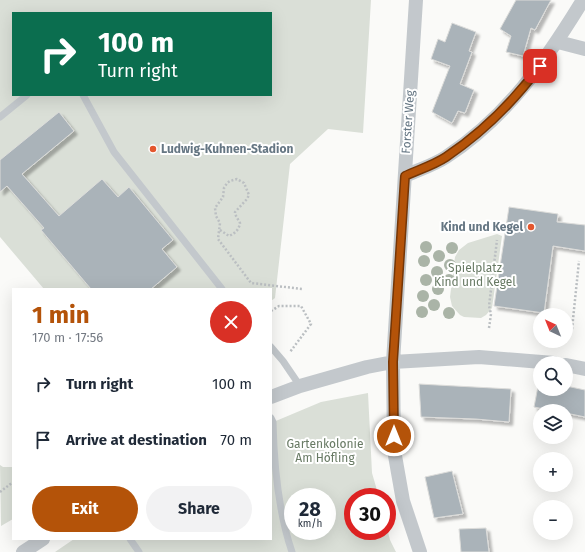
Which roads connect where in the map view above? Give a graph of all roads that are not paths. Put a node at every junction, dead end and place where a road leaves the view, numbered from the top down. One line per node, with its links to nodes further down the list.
1 (416, 0): 8 (street, Forster Weg)
2 (583, 0): 3 (street)
3 (558, 42): 4 (street); 8 (street)
4 (585, 49)
5 (26, 96): 7 (lane)
6 (84, 96): 9 (lane)
7 (0, 117)
8 (405, 176): 12 (street, Forster Weg)
9 (221, 288)
10 (272, 348): 15 (lane)
11 (533, 361): 12 (street)
12 (393, 362): 15 (street); 23 (street, Forster Weg)
13 (573, 366): 14 (street)
14 (585, 369)
15 (300, 386): 16 (street)
16 (272, 397)
17 (272, 420): 22 (lane)
18 (42, 540): 20 (street)
19 (131, 540): 21 (lane)
20 (24, 552)
21 (139, 552)
22 (292, 552)
23 (420, 552)

